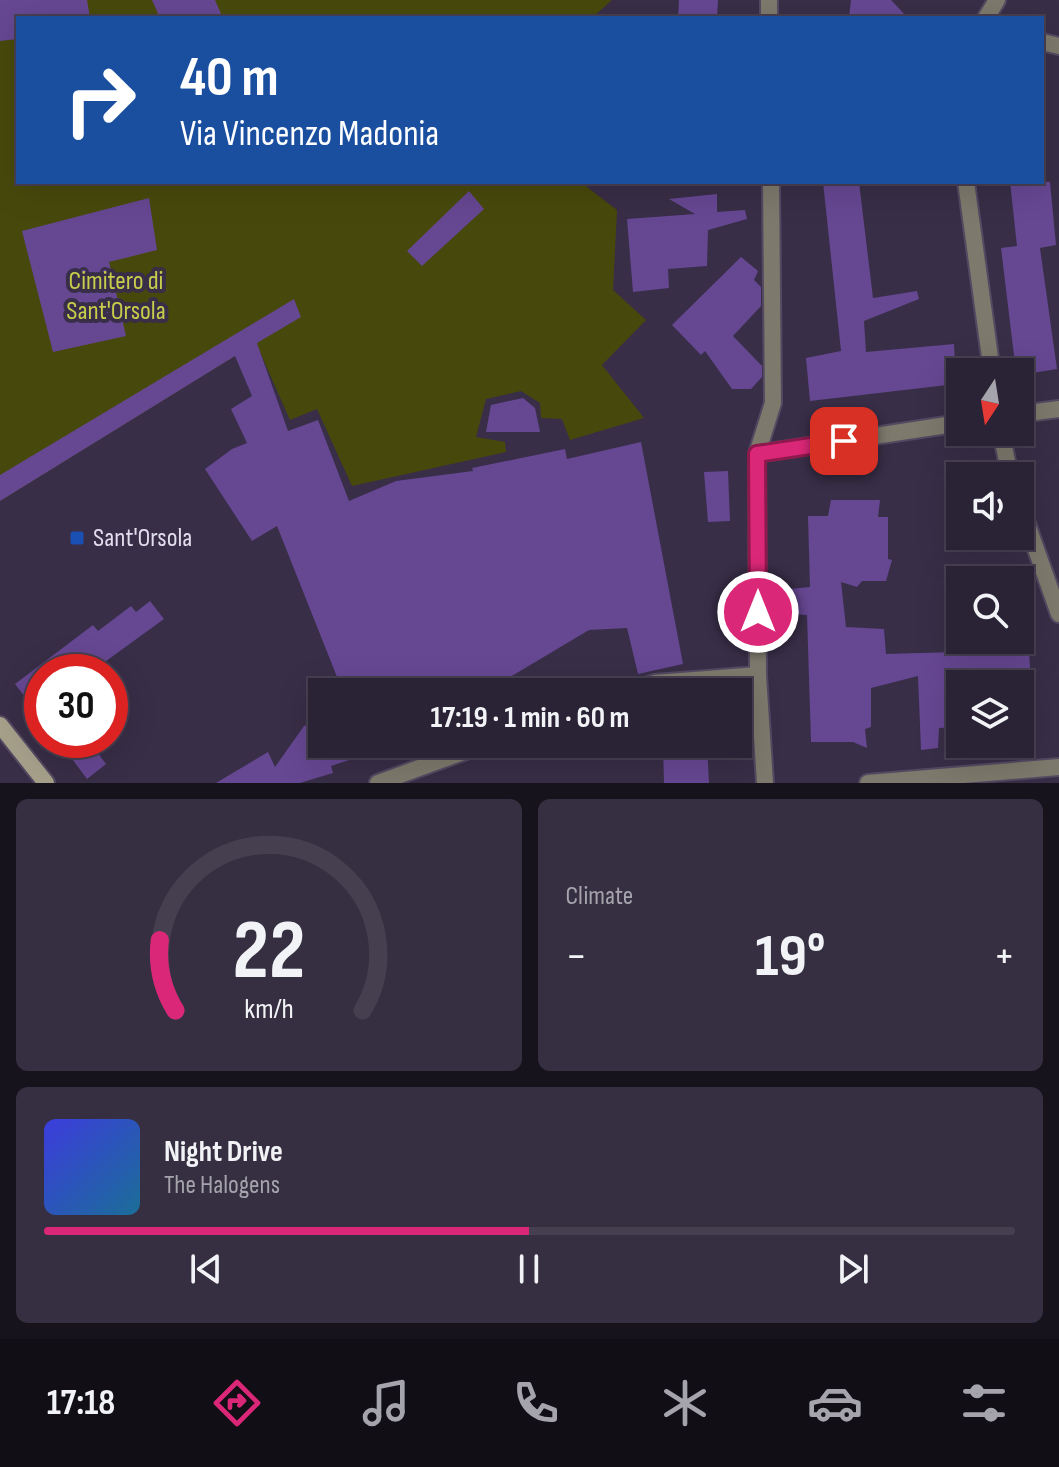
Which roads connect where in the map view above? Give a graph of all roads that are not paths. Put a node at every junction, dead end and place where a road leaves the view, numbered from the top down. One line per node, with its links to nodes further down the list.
1 (771, 184): 7 (street)
2 (966, 184): 3 (street)
3 (990, 358)
4 (1059, 409): 5 (street)
5 (1034, 412)
6 (946, 425): 7 (street)
7 (757, 454): 10 (street)
8 (1034, 543): 9 (street)
9 (1059, 614)
10 (758, 675): 11 (street); 17 (street)
11 (719, 678)
12 (0, 725): 15 (street)
13 (447, 758): 16 (street)
14 (1059, 767): 18 (street)
15 (46, 783)
16 (378, 783)
17 (765, 783)
18 (868, 783)

